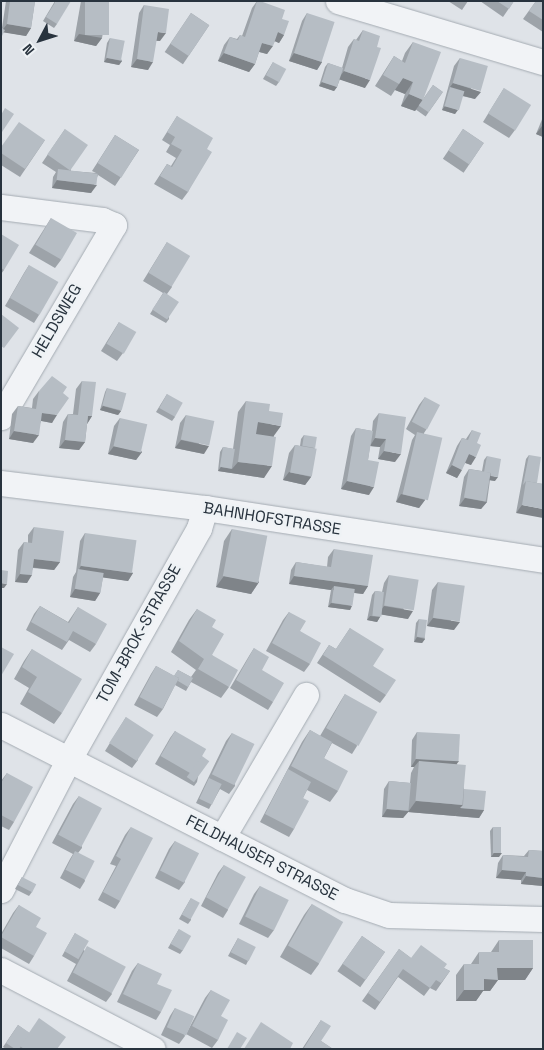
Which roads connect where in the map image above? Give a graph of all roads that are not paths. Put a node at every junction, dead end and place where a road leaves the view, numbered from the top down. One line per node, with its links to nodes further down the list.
1 (338, 1): 2 (street)
2 (543, 62)
3 (1, 207): 4 (street, HELDSWEG)
4 (1, 418)
5 (1, 483): 6 (street, BAHNHOFSTRASSE)
6 (205, 508): 7 (street, BAHNHOFSTRASSE); 10 (street, TOM-BROK-STRASSE)
7 (543, 560)
8 (306, 695): 11 (street)
9 (1, 724): 10 (street, FELDHAUSER STRASSE)
10 (69, 759): 11 (street, FELDHAUSER STRASSE); 12 (street, TOM-BROK-STRASSE)
11 (222, 838): 13 (street, FELDHAUSER STRASSE)
12 (1, 890)
13 (543, 919)
14 (1, 970): 15 (street)
15 (153, 1049)

